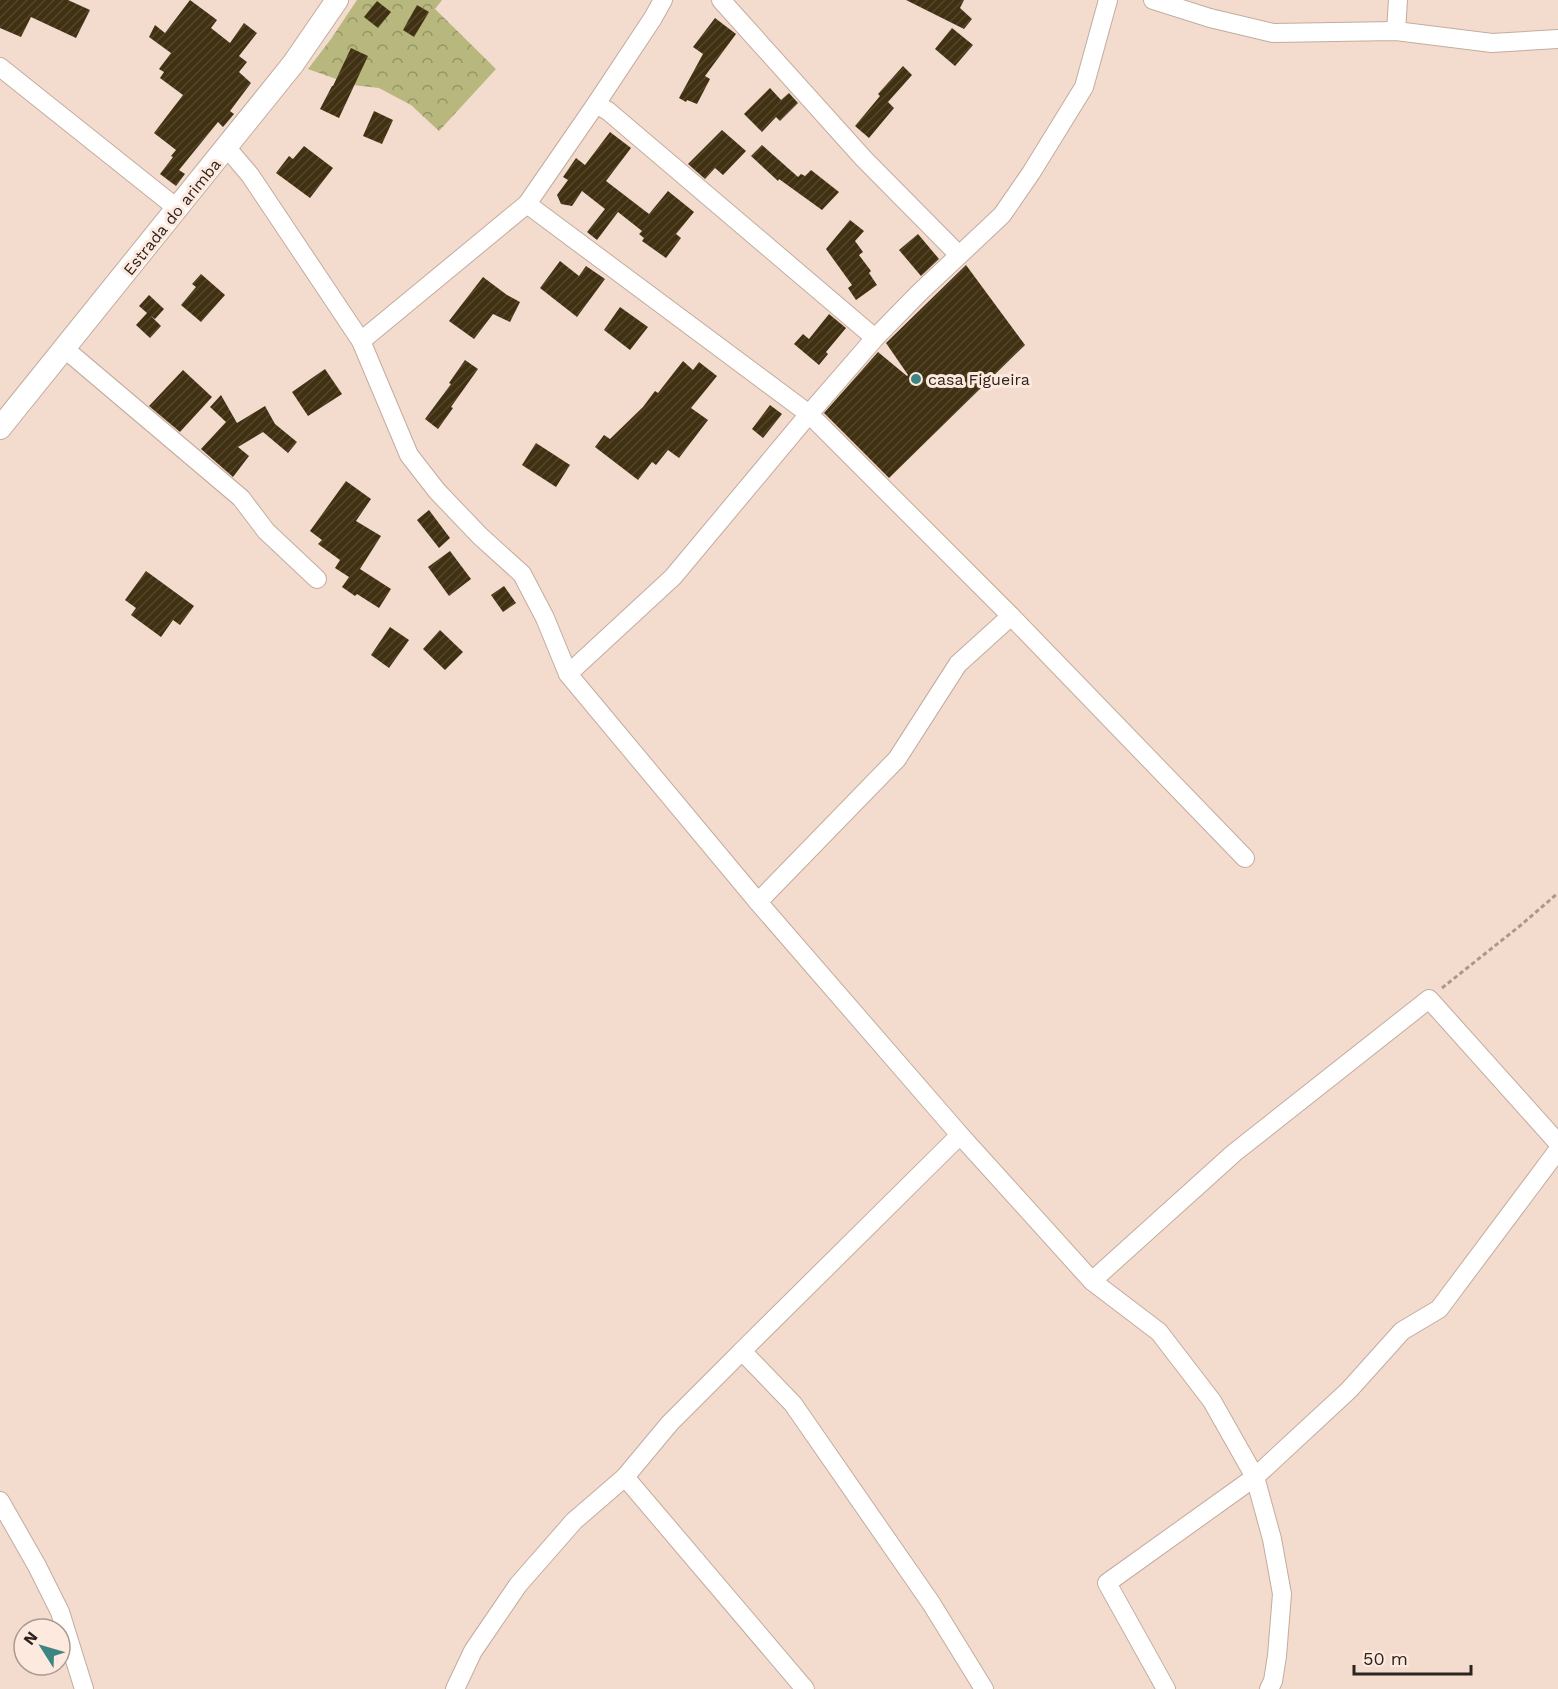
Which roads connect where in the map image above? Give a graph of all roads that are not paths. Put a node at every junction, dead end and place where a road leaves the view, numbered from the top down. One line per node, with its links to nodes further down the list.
1 (337, 0): 11 (main road, Estrada do arimba)
2 (663, 0): 10 (street)
3 (721, 0): 14 (street)
4 (1108, 0): 14 (street)
5 (1153, 0): 7 (street)
6 (1398, 0): 7 (street)
7 (1396, 31): 8 (street)
8 (1558, 39)
9 (0, 67): 13 (street)
10 (596, 104): 12 (street); 15 (street)
11 (227, 148): 13 (main road, Estrada do arimba); 16 (street)
12 (527, 204): 16 (street); 18 (street)
13 (178, 209): 17 (main road, Estrada do arimba)
14 (958, 255): 15 (street)
15 (875, 339): 18 (street)
16 (361, 341): 22 (street)
17 (65, 349): 19 (main road, Estrada do arimba); 20 (street)
18 (809, 414): 21 (street); 22 (street)
19 (0, 428)
20 (317, 579)
21 (1011, 616): 23 (street); 24 (street)
22 (568, 674): 24 (street)
23 (1245, 858)
24 (758, 902): 25 (street)
25 (960, 1135): 28 (street); 29 (street)
26 (1558, 1143): 28 (street)
27 (1558, 1150): 30 (street)
28 (1092, 1281): 30 (street)
29 (742, 1351): 31 (street); 36 (street)
30 (1255, 1477): 37 (street); 38 (street)
31 (625, 1478): 34 (street); 35 (street)
32 (0, 1501): 33 (street)
33 (82, 1688)
34 (455, 1689)
35 (804, 1689)
36 (984, 1689)
37 (1166, 1689)
38 (1269, 1689)

